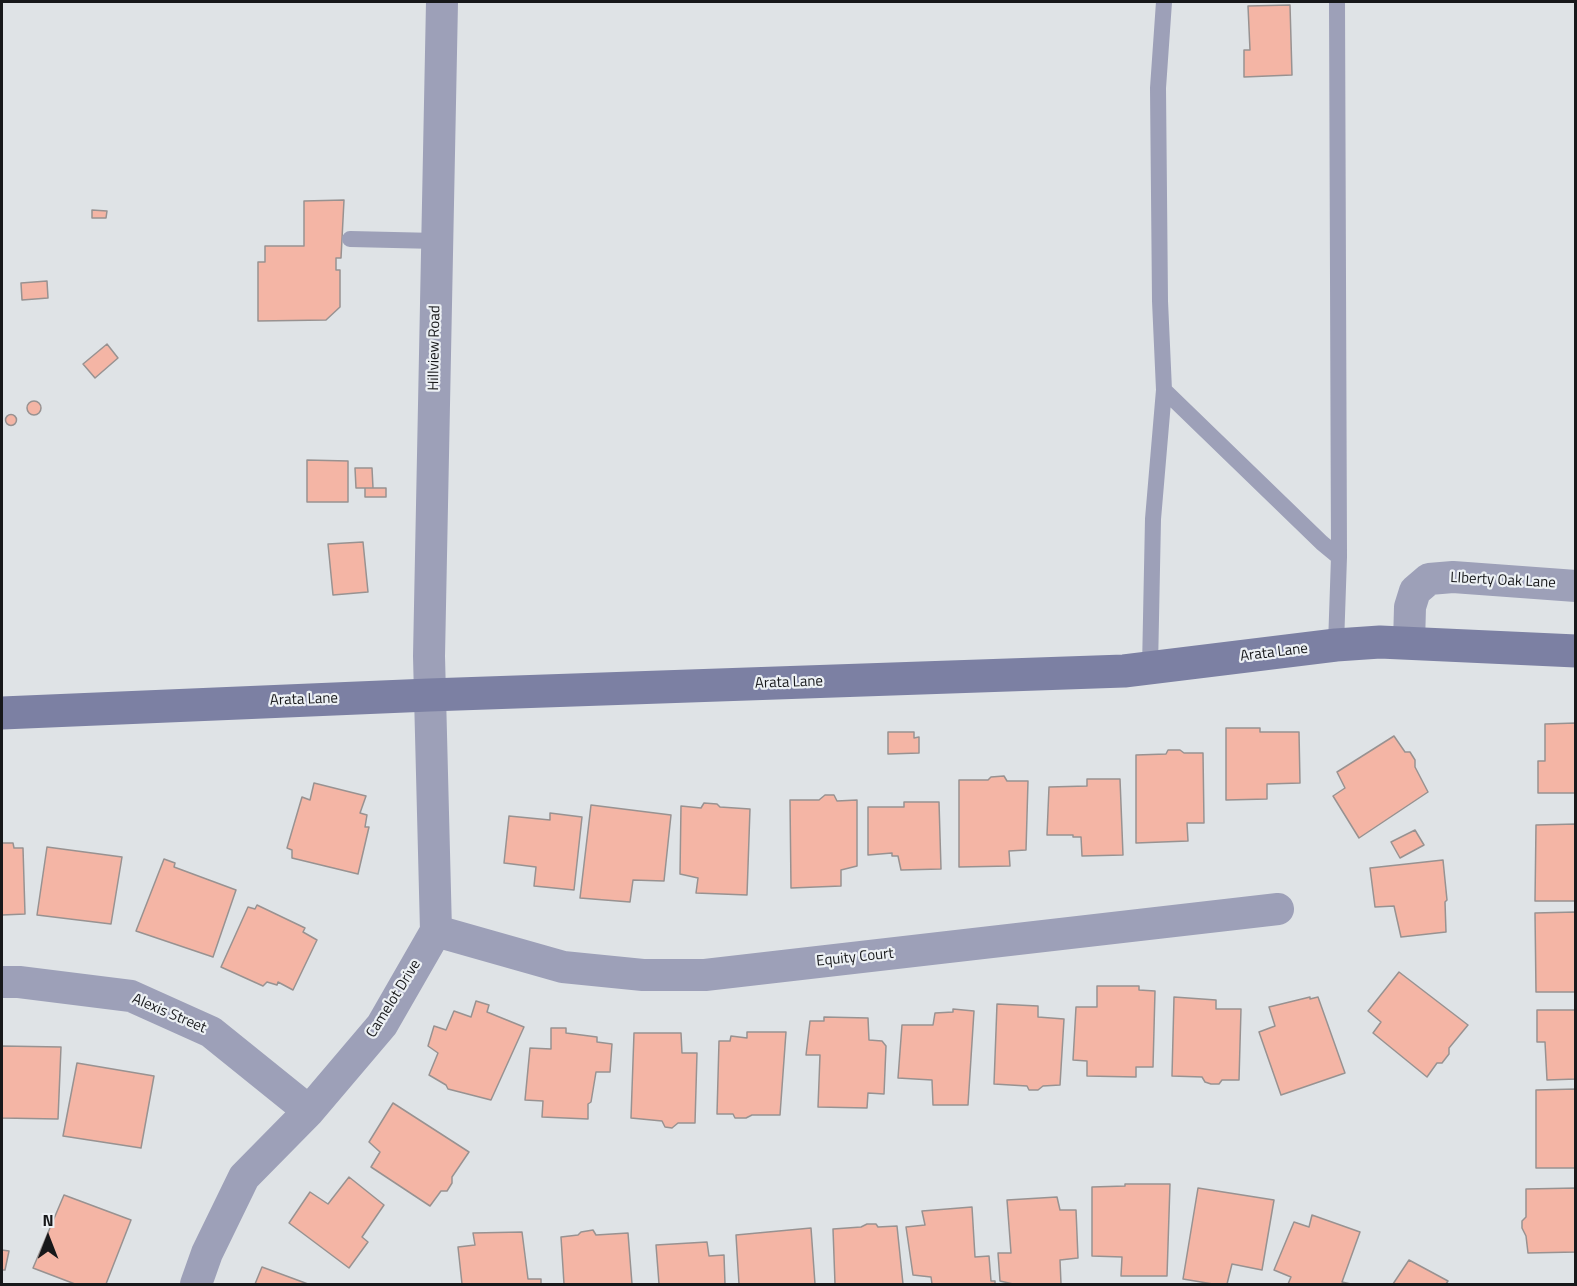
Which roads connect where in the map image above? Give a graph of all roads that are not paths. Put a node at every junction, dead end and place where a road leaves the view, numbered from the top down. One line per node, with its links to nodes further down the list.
1 (442, 2): 5 (street, Hillview Road)
2 (1164, 2): 6 (lane)
3 (1337, 2): 7 (lane)
4 (350, 239): 5 (lane)
5 (437, 241): 13 (street, Hillview Road)
6 (1164, 390): 7 (lane); 12 (lane)
7 (1339, 557): 10 (lane)
8 (1575, 586): 9 (street, LIberty Oak Lane)
9 (1409, 643): 10 (street, Arata Lane); 11 (street, Arata Lane)
10 (1336, 645): 12 (street, Arata Lane)
11 (1575, 651)
12 (1150, 668): 13 (street, Arata Lane)
13 (429, 695): 14 (street, Arata Lane); 16 (street)
14 (2, 713)
15 (1278, 909): 16 (street, Equity Court)
16 (436, 931): 18 (street, Camelot Drive)
17 (2, 982): 18 (street, Alexis Street)
18 (309, 1111): 19 (street, Camelot Drive)
19 (196, 1284)

